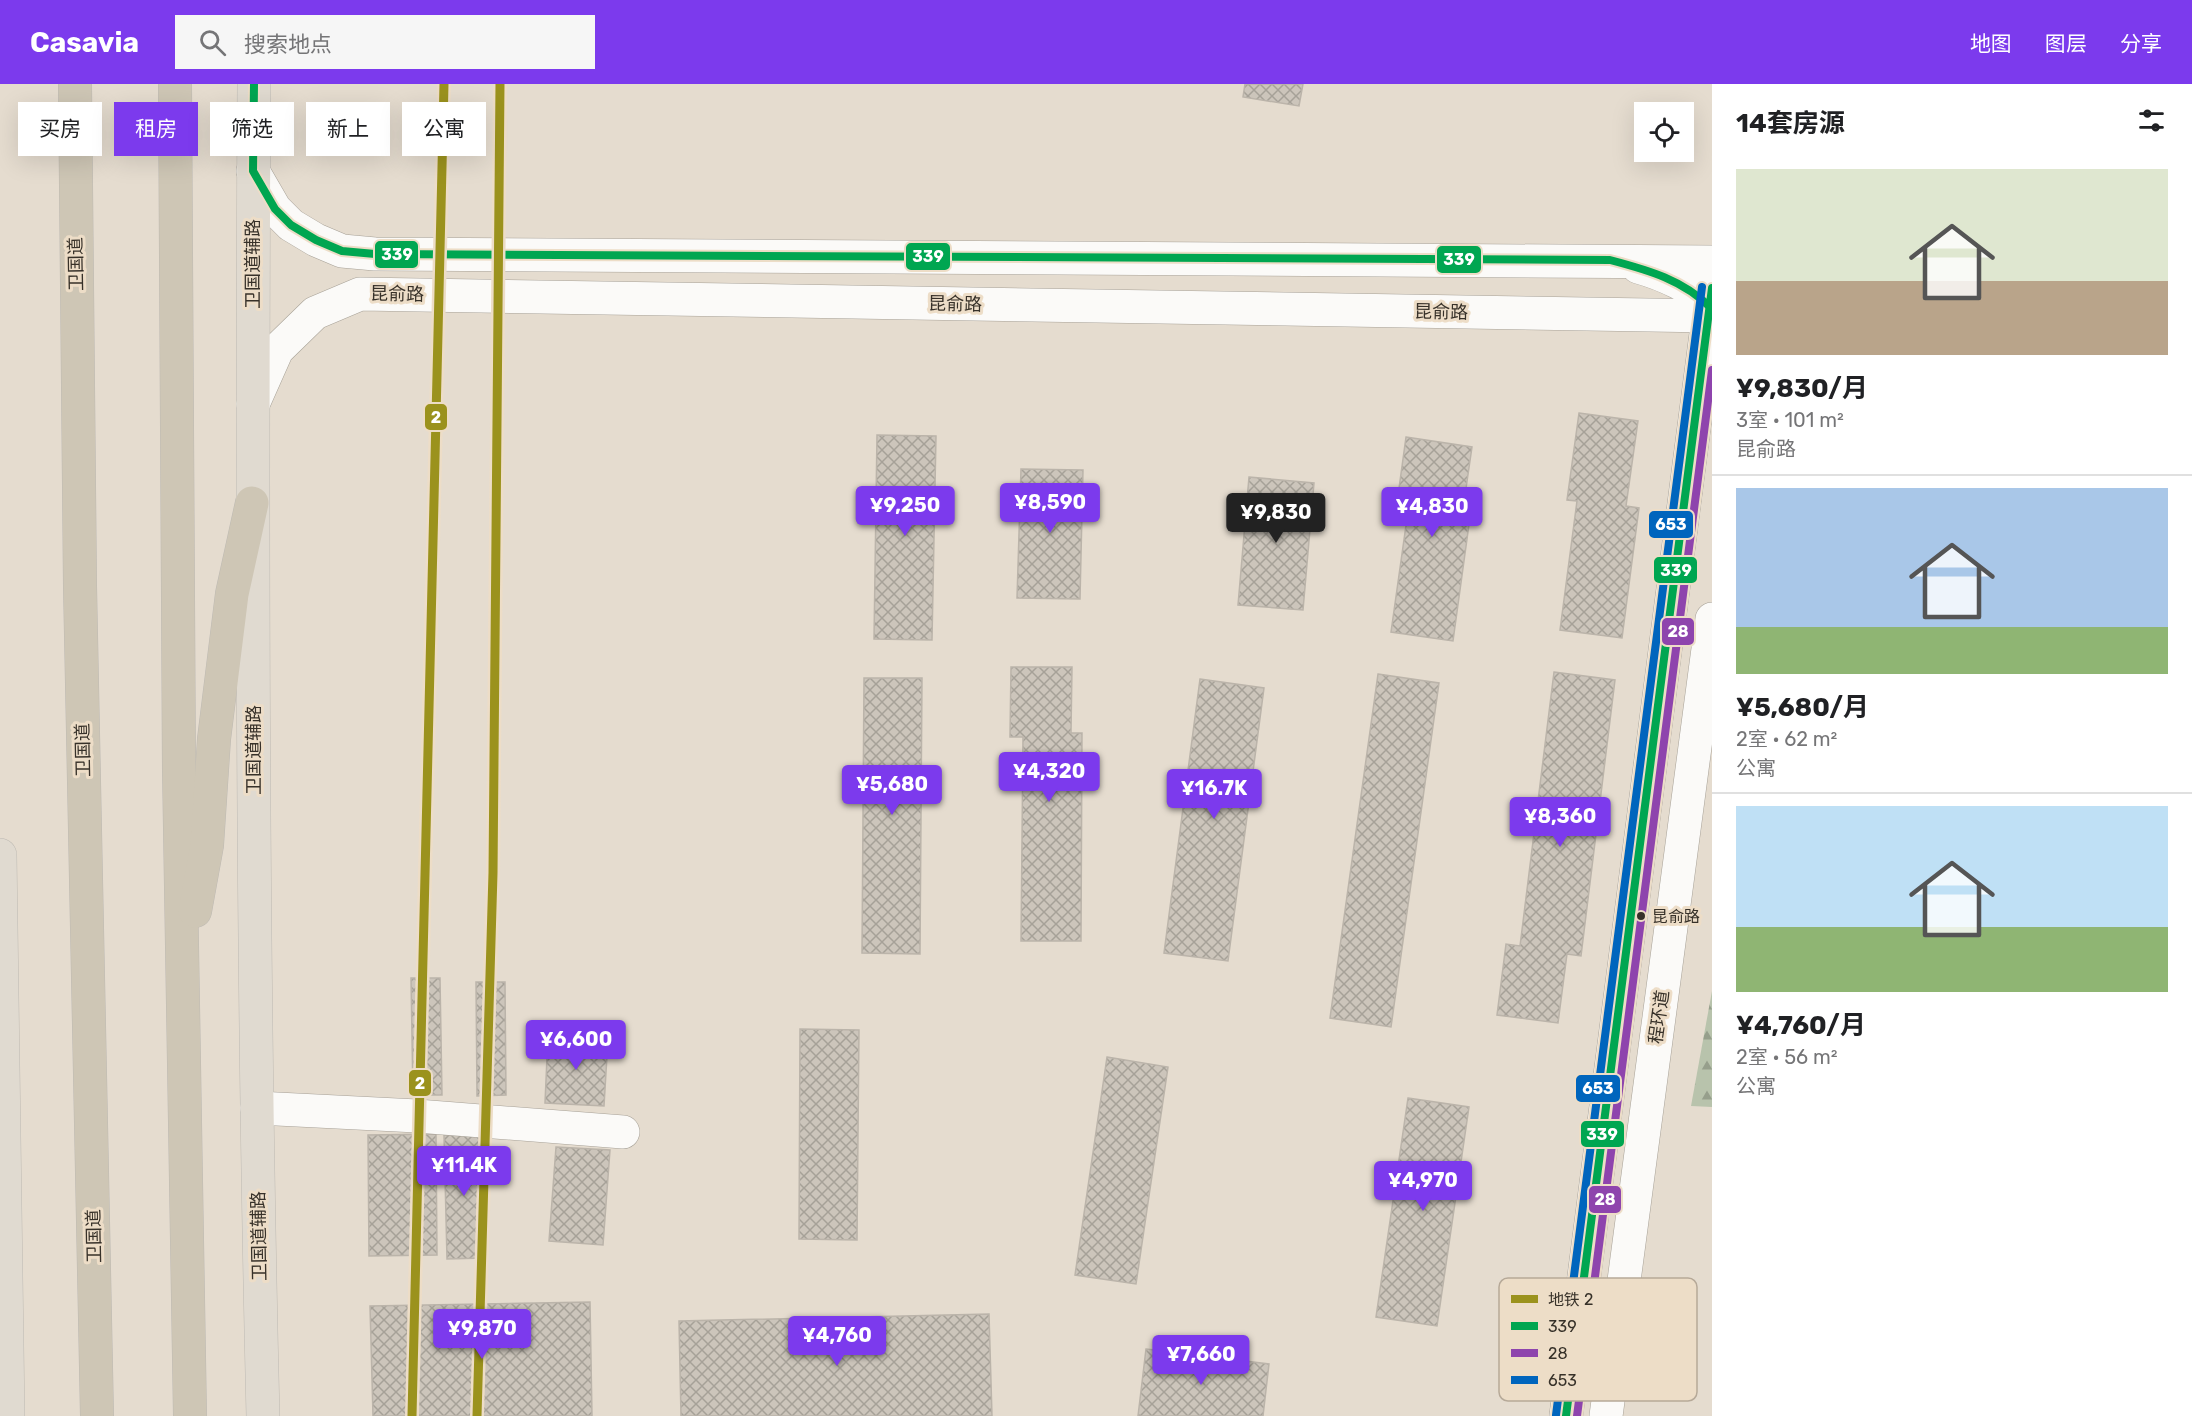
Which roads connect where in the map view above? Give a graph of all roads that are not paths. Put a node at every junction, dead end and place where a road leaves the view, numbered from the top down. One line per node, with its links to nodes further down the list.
1 (75, 84): 20 (highway, 卫国道)
2 (175, 84): 12 (highway)
3 (254, 84): 4 (main road, 卫国道辅路)
4 (253, 171): 5 (street); 8 (main road, 卫国道辅路)
5 (1610, 260): 6 (street); 7 (street)
6 (1712, 262)
7 (1711, 307): 8 (street, 昆俞路); 15 (street)
8 (253, 404): 9 (main road, 卫国道辅路)
9 (252, 503): 12 (highway); 13 (main road, 卫国道辅路)
10 (1712, 619): 16 (street, 程环道)
11 (0, 855): 19 (main road)
12 (182, 959): 21 (highway)
13 (257, 1107): 14 (street); 22 (main road, 卫国道辅路)
14 (623, 1132)
15 (1584, 1278)
16 (1624, 1278)
17 (1568, 1401): 23 (street)
18 (1607, 1401): 24 (street, 程环道)
19 (8, 1416)
20 (98, 1416)
21 (190, 1416)
22 (263, 1416)
23 (1566, 1416)
24 (1605, 1416)

